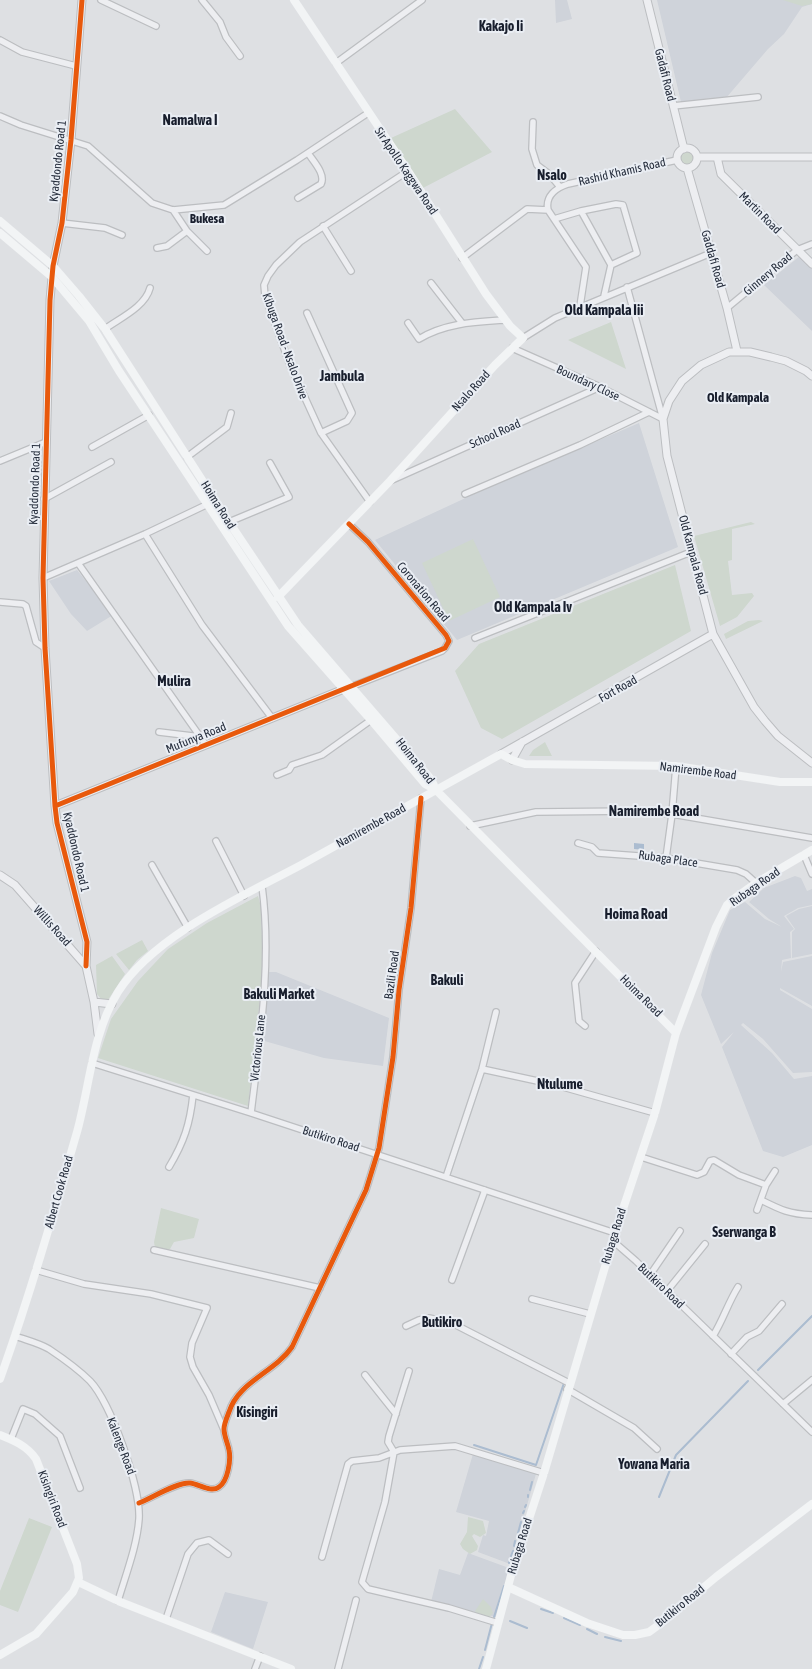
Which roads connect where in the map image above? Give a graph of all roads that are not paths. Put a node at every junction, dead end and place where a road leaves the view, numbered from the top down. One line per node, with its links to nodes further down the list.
1 (82, 0): 11 (street, Kyaddondo Road 1)
2 (101, 0): 7 (street)
3 (202, 0): 9 (street)
4 (294, 0): 10 (main road, Sir Apollo Kaggwa Road)
5 (422, 0): 10 (street)
6 (647, 0): 13 (street, Gadafi Road)
7 (156, 26)
8 (0, 40): 11 (street)
9 (240, 56)
10 (336, 63): 14 (main road, Sir Apollo Kaggwa Road)
11 (76, 66): 17 (street, Kyaddondo Road 1)
12 (758, 97): 13 (street)
13 (673, 106): 18 (street, Gadafi Road)
14 (368, 113): 19 (street); 25 (main road, Sir Apollo Kaggwa Road)
15 (0, 116): 17 (street)
16 (533, 122): 26 (street)
17 (71, 140): 28 (street); 33 (street, Kyaddondo Road 1)
18 (684, 149): 20 (street); 23 (street)
19 (308, 153): 27 (street); 28 (street)
20 (697, 157): 21 (street); 24 (street)
21 (717, 157): 22 (street); 40 (street, Martin Road)
22 (812, 157)
23 (677, 160): 24 (street); 26 (street, Rashid Khamis Road)
24 (688, 168): 42 (street, Gaddafi Road)
25 (408, 171): 34 (street, Kibuga Road - Nsalo Drive); 43 (main road, Sir Apollo Kaggwa Road)
26 (560, 187): 29 (street)
27 (298, 198)
28 (173, 210): 35 (street)
29 (548, 210): 31 (street); 43 (street)
30 (581, 211): 31 (street); 45 (street); 45 (street)
31 (554, 218): 53 (street)
32 (0, 221): 46 (main road, Hoima Road)
33 (62, 223): 37 (street); 46 (street, Kyaddondo Road 1)
34 (323, 226): 47 (street); 69 (street, Kibuga Road - Nsalo Drive)
35 (187, 230): 39 (street); 41 (street)
36 (0, 233): 48 (main road, Hoima Road)
37 (122, 235)
38 (812, 244): 40 (street, Ginnery Road)
39 (157, 248)
40 (797, 250): 44 (street, Martin Road); 54 (street, Ginnery Road)
41 (207, 251)
42 (711, 253): 50 (street, Nsalo Road); 54 (street, Gaddafi Road)
43 (462, 258): 56 (main road, Sir Apollo Kaggwa Road)
44 (812, 264)
45 (611, 265): 52 (street)
46 (53, 266): 48 (street, Kyaddondo Road 1); 59 (main road, Hoima Road)
47 (351, 271)
48 (52, 278): 67 (main road, Hoima Road); 70 (street, Kyaddondo Road 1)
49 (431, 283): 58 (street)
50 (627, 287): 52 (street, Nsalo Road); 68 (street)
51 (150, 288): 59 (street)
52 (604, 296): 53 (street, Nsalo Road)
53 (580, 306): 60 (street, Nsalo Road)
54 (727, 308): 62 (street, Gaddafi Road)
55 (307, 313): 69 (street)
56 (505, 320): 58 (street); 60 (main road, Sir Apollo Kaggwa Road)
57 (408, 323): 58 (street)
58 (462, 323)
59 (105, 329): 72 (main road, Hoima Road)
60 (523, 338): 61 (main road, Nsalo Road)
61 (512, 348): 64 (street, Boundary Close); 76 (main road, Nsalo Road)
62 (736, 351): 63 (street); 68 (street, Old Kampala Road)
63 (812, 376)
64 (600, 387): 65 (street, Boundary Close); 76 (street, School Road)
65 (649, 412): 68 (street, Boundary Close); 77 (street)
66 (231, 413): 72 (street)
67 (149, 415): 71 (street); 80 (main road, Hoima Road)
68 (663, 419): 84 (street, Old Kampala Road)
69 (321, 433): 79 (street, Kibuga Road - Nsalo Drive)
70 (46, 442): 73 (street); 78 (street, Kyaddondo Road 1)
71 (92, 447)
72 (187, 457): 81 (main road, Hoima Road)
73 (0, 461)
74 (111, 462): 78 (street)
75 (270, 464): 81 (street)
76 (390, 481): 79 (main road, Nsalo Road)
77 (465, 494)
78 (44, 499): 86 (street, Kyaddondo Road 1)
79 (370, 502): 82 (main road, Nsalo Road)
80 (208, 504): 83 (street); 92 (main road, Hoima Road)
81 (229, 522): 87 (main road, Hoima Road)
82 (349, 524): 87 (main road, Nsalo Road); 92 (street, Coronation Road)
83 (145, 534): 85 (street); 93 (street)
84 (691, 552): 89 (street, Old Kampala Road); 90 (street)
85 (78, 563): 86 (street); 96 (street)
86 (43, 578): 91 (street, Kyaddondo Road 1)
87 (278, 597): 92 (main road, Hoima Road)
88 (0, 602): 91 (street)
89 (713, 634): 97 (street, Fort Road); 101 (street, Old Kampala Road)
90 (475, 638)
91 (44, 648): 107 (street, Kyaddondo Road 1)
92 (347, 688): 93 (street, Mufunya Road); 94 (main road, Hoima Road); 105 (main road, Hoima Road)
93 (272, 718): 98 (street, Mufunya Road)
94 (371, 720): 103 (street); 105 (main road, Hoima Road)
95 (159, 732): 96 (street)
96 (201, 737): 98 (street)
97 (522, 742): 99 (street, Fort Road); 100 (street)
98 (206, 745): 107 (street, Mufunya Road)
99 (501, 754): 100 (main road, Namirembe Road); 105 (main road, Namirembe Road)
100 (512, 760): 102 (main road, Namirembe Road)
101 (812, 763)
102 (676, 766): 104 (main road, Namirembe Road); 108 (street)
103 (277, 775)
104 (812, 782)
105 (436, 790): 106 (main road, Namirembe Road); 109 (main road, Hoima Road)
106 (421, 798): 120 (main road, Namirembe Road); 136 (street, Bazili Road)
107 (55, 806): 124 (street, Kyaddondo Road 1)
108 (672, 814): 109 (street); 110 (street); 115 (street)
109 (470, 826): 123 (main road, Hoima Road)
110 (812, 838)
111 (216, 841): 121 (street)
112 (578, 843): 115 (street, Rubaga Place)
113 (812, 850): 114 (main road, Rubaga Road)
114 (804, 855): 117 (street); 119 (main road, Rubaga Road)
115 (666, 858): 119 (street, Rubaga Place)
116 (152, 865): 122 (street)
117 (812, 874)
118 (0, 875): 124 (street, Willis Road)
119 (756, 883): 129 (main road, Rubaga Road)
120 (262, 886): 121 (main road, Namirembe Road); 135 (street, Victorious Lane)
121 (244, 896): 122 (main road, Namirembe Road)
122 (188, 928): 126 (main road, Namirembe Road)
123 (596, 951): 128 (street); 129 (main road, Hoima Road)
124 (86, 966): 125 (street, Willis Road)
125 (94, 1002): 126 (street); 130 (street, Willis Road)
126 (112, 1004): 130 (main road, Albert Cook Road)
127 (496, 1012): 132 (street)
128 (585, 1026)
129 (676, 1033): 134 (main road, Rubaga Road)
130 (98, 1034): 131 (main road, Albert Cook Road)
131 (92, 1063): 133 (street, Butikiro Road); 151 (main road, Albert Cook Road)
132 (482, 1069): 134 (street); 140 (street)
133 (194, 1095): 135 (street, Butikiro Road); 138 (street)
134 (655, 1112): 137 (main road, Rubaga Road)
135 (251, 1113): 136 (street, Butikiro Road)
136 (377, 1154): 140 (street, Butikiro Road); 155 (street, Bazili Road)
137 (641, 1156): 141 (street); 147 (main road, Rubaga Road)
138 (169, 1166)
139 (775, 1171): 141 (street)
140 (446, 1177): 142 (street, Butikiro Road)
141 (766, 1185): 143 (street)
142 (485, 1190): 147 (street, Butikiro Road); 153 (street)
143 (761, 1200): 144 (street); 145 (street)
144 (757, 1210)
145 (812, 1215)
146 (680, 1231): 152 (street)
147 (615, 1233): 148 (main road, Rubaga Road)
148 (613, 1241): 152 (street, Butikiro Road); 159 (main road, Rubaga Road)
149 (705, 1244): 156 (street)
150 (154, 1250): 155 (street)
151 (36, 1270): 161 (main road, Albert Cook Road); 171 (street)
152 (650, 1275): 156 (street, Butikiro Road)
153 (452, 1280)
154 (738, 1287): 162 (street)
155 (320, 1288): 171 (street, Bazili Road)
156 (667, 1291): 162 (street, Butikiro Road)
157 (532, 1299): 159 (street)
158 (782, 1304): 163 (street)
159 (590, 1314): 168 (main road, Rubaga Road)
160 (406, 1326): 168 (street)
161 (15, 1336): 166 (main road, Albert Cook Road); 179 (street, Kalenge Road)
162 (714, 1336): 163 (street, Butikiro Road)
163 (732, 1354): 169 (street, Butikiro Road)
164 (409, 1370): 170 (street)
165 (365, 1375): 170 (street)
166 (0, 1379)
167 (812, 1380): 169 (street)
168 (568, 1386): 175 (street); 177 (main road, Rubaga Road)
169 (783, 1404): 172 (street, Butikiro Road)
170 (396, 1414): 176 (street)
171 (224, 1431): 179 (street)
172 (812, 1432)
173 (0, 1435): 174 (main road, Kisingiri Road)
174 (11, 1439): 178 (street); 183 (main road, Kisingiri Road)
175 (657, 1449)
176 (394, 1452): 177 (street); 182 (street); 188 (street)
177 (544, 1473): 184 (main road, Rubaga Road)
178 (80, 1488)
179 (139, 1504): 186 (street, Kalenge Road)
180 (812, 1504): 184 (main road, Butikiro Road)
181 (228, 1554): 187 (street)
182 (322, 1557)
183 (78, 1582): 186 (main road); 189 (main road)
184 (508, 1587): 188 (main road, Rubaga Road)
185 (356, 1600): 193 (street)
186 (118, 1601): 187 (main road)
187 (166, 1619): 190 (main road)
188 (498, 1622): 194 (main road, Rubaga Road)
189 (0, 1655)
190 (260, 1656): 191 (street); 192 (main road)
191 (255, 1669)
192 (291, 1669)
193 (338, 1669)
194 (486, 1669)

